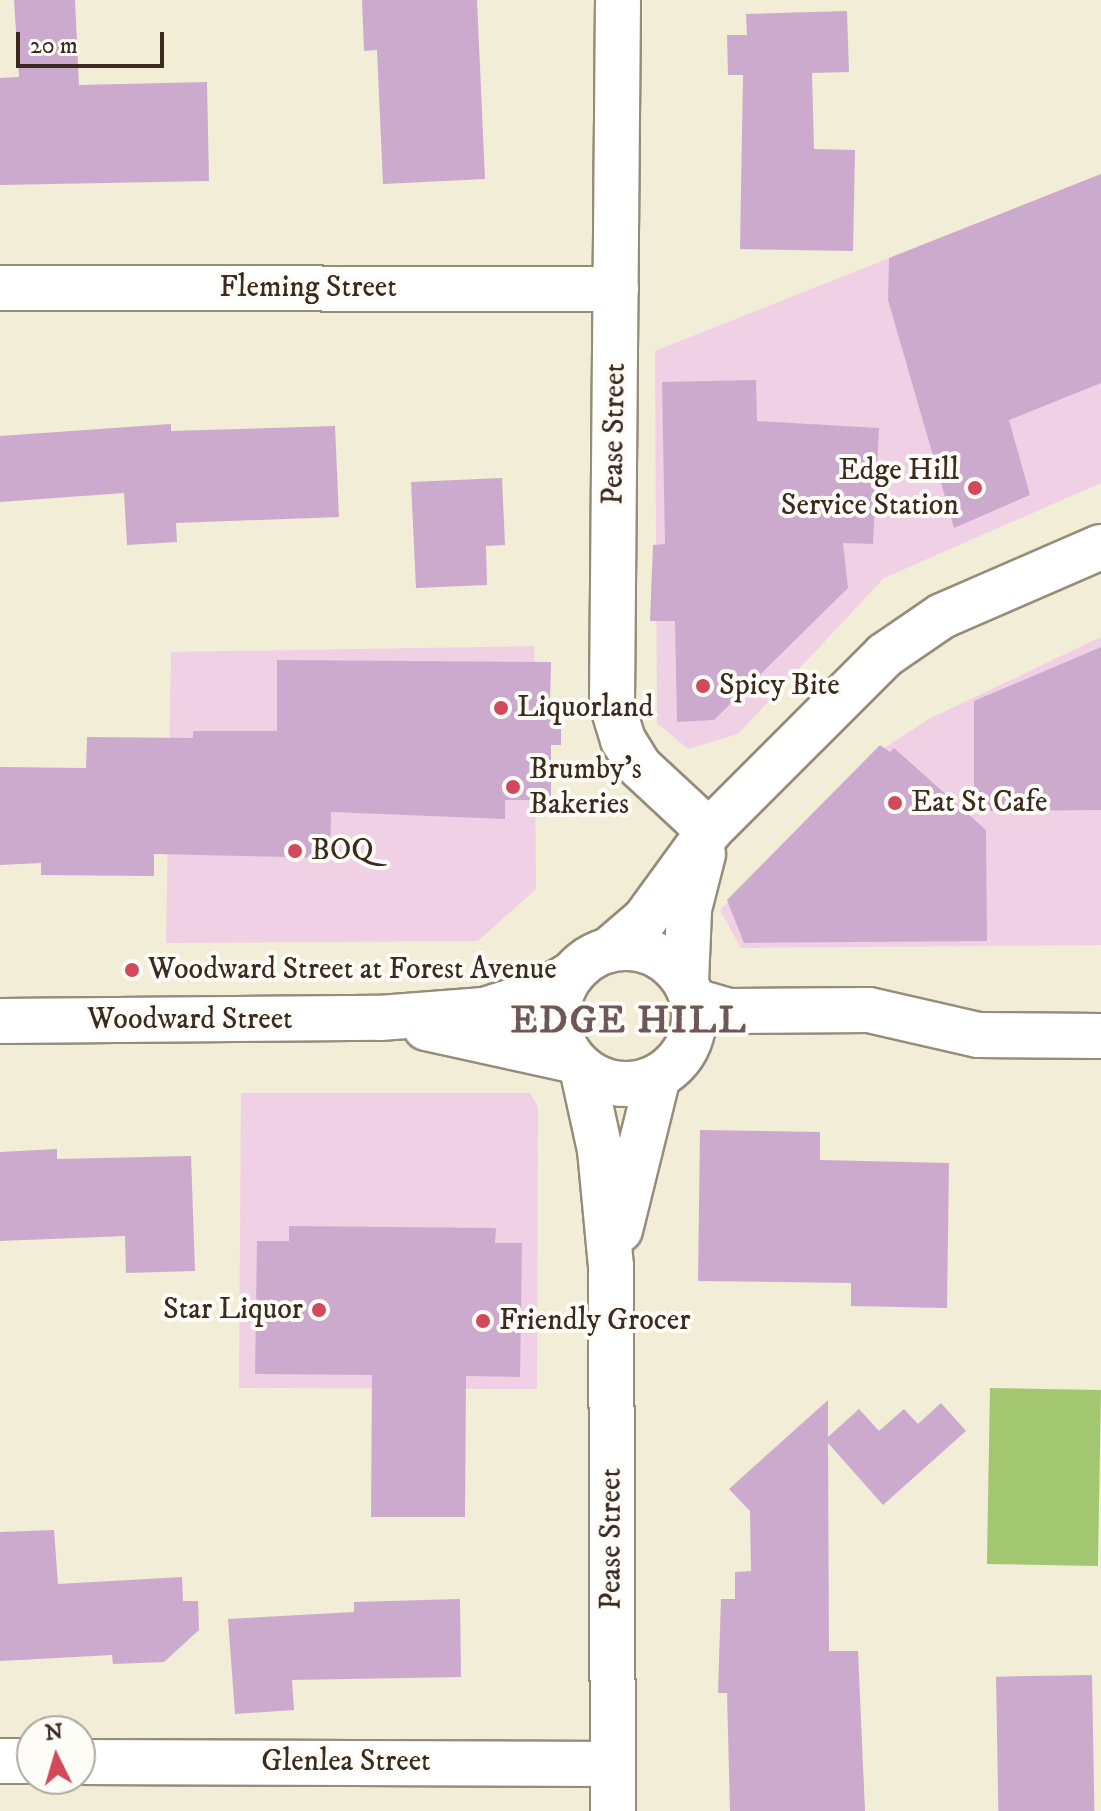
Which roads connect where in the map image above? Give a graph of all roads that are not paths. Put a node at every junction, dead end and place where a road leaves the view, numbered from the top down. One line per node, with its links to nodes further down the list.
1 (618, 0): 3 (street, Pease Street)
2 (0, 288): 3 (street, Fleming Street)
3 (616, 289): 5 (street, Pease Street)
4 (1101, 547): 5 (street)
5 (709, 831): 6 (street); 8 (street)
6 (609, 950): 7 (street); 8 (street)
7 (572, 974): 9 (street, Woodward Street); 12 (street)
8 (690, 992): 11 (street); 13 (street)
9 (380, 1018): 10 (street, Woodward Street); 12 (street, Woodward Street)
10 (0, 1021)
11 (1101, 1036)
12 (577, 1064): 13 (street); 14 (street, Pease Street)
13 (658, 1077): 14 (street, Pease Street)
14 (611, 1266): 16 (street, Pease Street)
15 (96, 1762): 16 (street, Glenlea Street)
16 (612, 1764): 17 (street, Pease Street)
17 (613, 1811)

